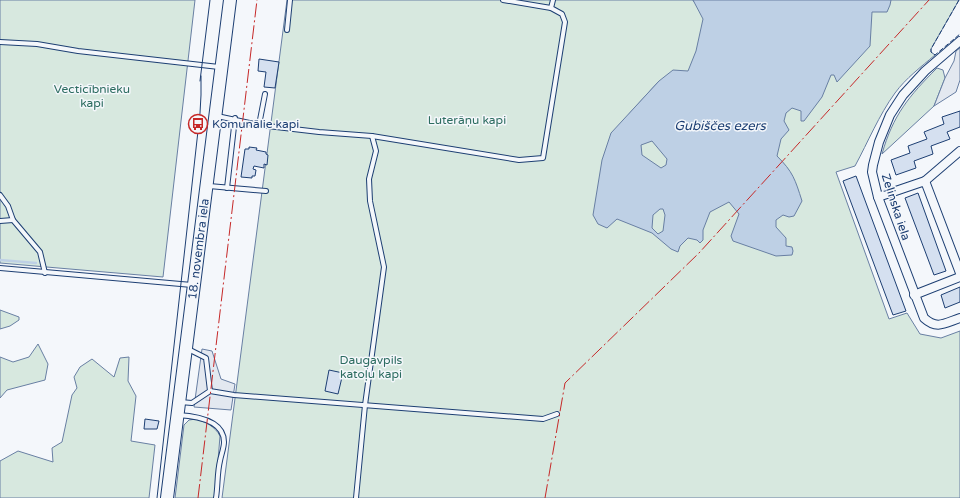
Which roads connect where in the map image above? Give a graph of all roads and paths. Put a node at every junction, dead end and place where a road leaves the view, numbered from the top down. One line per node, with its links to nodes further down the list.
1 (230, 0): 9 (main road, 18. novembra iela)
2 (290, 0): 6 (lane)
3 (503, 0): 5 (lane)
4 (553, 0): 5 (lane)
5 (551, 8): 14 (lane)
6 (287, 30)
7 (960, 41): 21 (street, Zeļinska iela)
8 (0, 42): 9 (lane)
9 (222, 68): 11 (main road, 18. novembra iela)
10 (264, 94): 13 (lane)
11 (216, 115): 12 (lane); 17 (main road, 18. novembra iela)
12 (235, 118): 13 (lane); 18 (lane)
13 (259, 125): 14 (lane)
14 (372, 136): 34 (lane)
15 (960, 151): 16 (street)
16 (925, 181): 21 (street); 26 (street)
17 (206, 185): 18 (lane); 28 (main road, 18. novembra iela)
18 (227, 188): 19 (lane)
19 (266, 191)
20 (0, 195): 23 (lane)
21 (878, 197): 29 (street, Zeļinska iela)
22 (0, 220): 23 (lane)
23 (13, 220): 25 (lane)
24 (0, 268): 25 (lane)
25 (45, 273): 28 (lane)
26 (960, 273)
27 (960, 277): 29 (street)
28 (194, 286): 31 (main road, 18. novembra iela)
29 (914, 295): 30 (street, Zeļinska iela)
30 (960, 318)
31 (187, 348): 32 (lane); 33 (main road, 18. novembra iela)
32 (210, 391): 33 (lane); 34 (lane)
33 (180, 402): 36 (main road, 18. novembra iela)
34 (365, 405): 35 (lane); 39 (lane)
35 (557, 414)
36 (178, 415): 37 (main road, 18. novembra iela); 38 (lane)
37 (168, 498)
38 (216, 498)
39 (356, 498)

